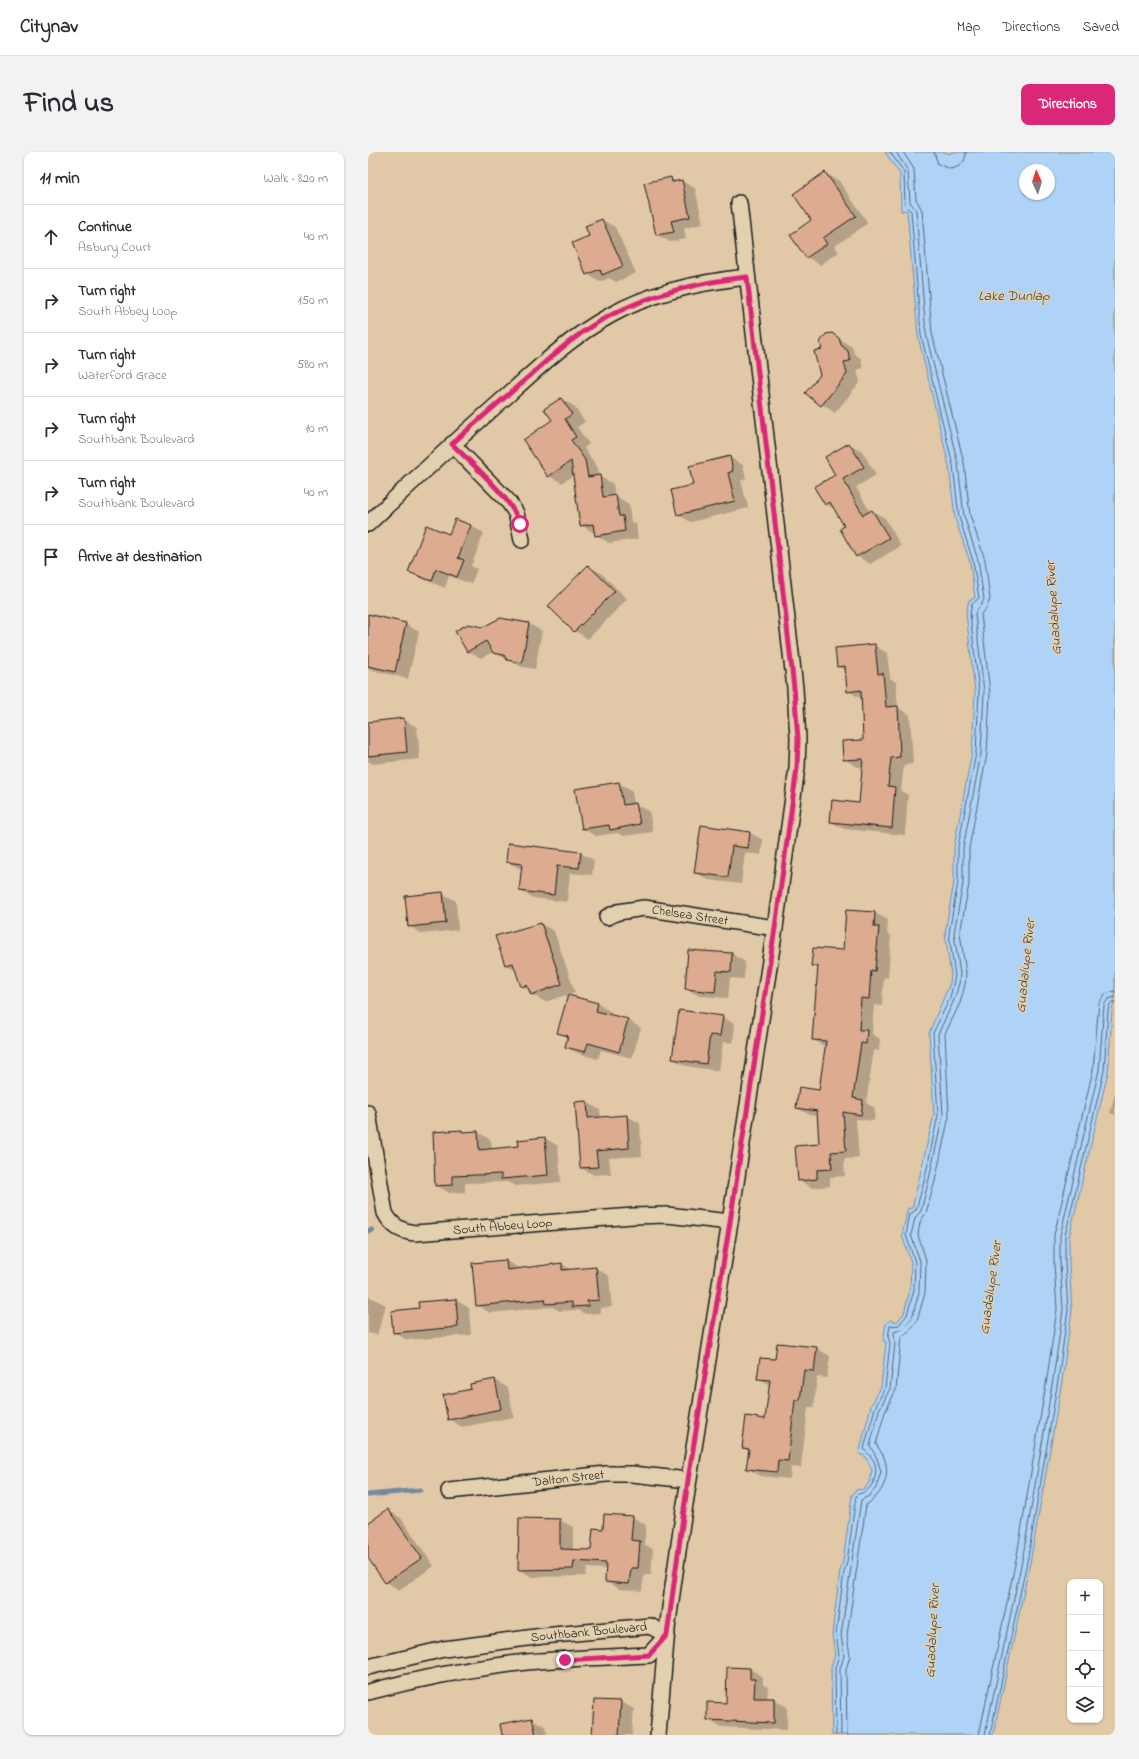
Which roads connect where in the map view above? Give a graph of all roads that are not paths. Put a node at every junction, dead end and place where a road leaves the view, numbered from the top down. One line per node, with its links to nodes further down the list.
1 (739, 203): 2 (street)
2 (747, 277): 3 (street); 7 (street)
3 (452, 444): 4 (street); 5 (street)
4 (368, 524)
5 (522, 540)
6 (607, 917): 7 (street, Chelsea Street)
7 (775, 928): 9 (street)
8 (368, 1113): 9 (street, South Abbey Loop)
9 (730, 1222): 10 (street)
10 (688, 1480): 11 (street, Dalton Street); 12 (street)
11 (449, 1491)
12 (667, 1635): 13 (street, Southbank Boulevard); 14 (street, Southbank Boulevard); 15 (street)
13 (368, 1667)
14 (368, 1692)
15 (658, 1735)

